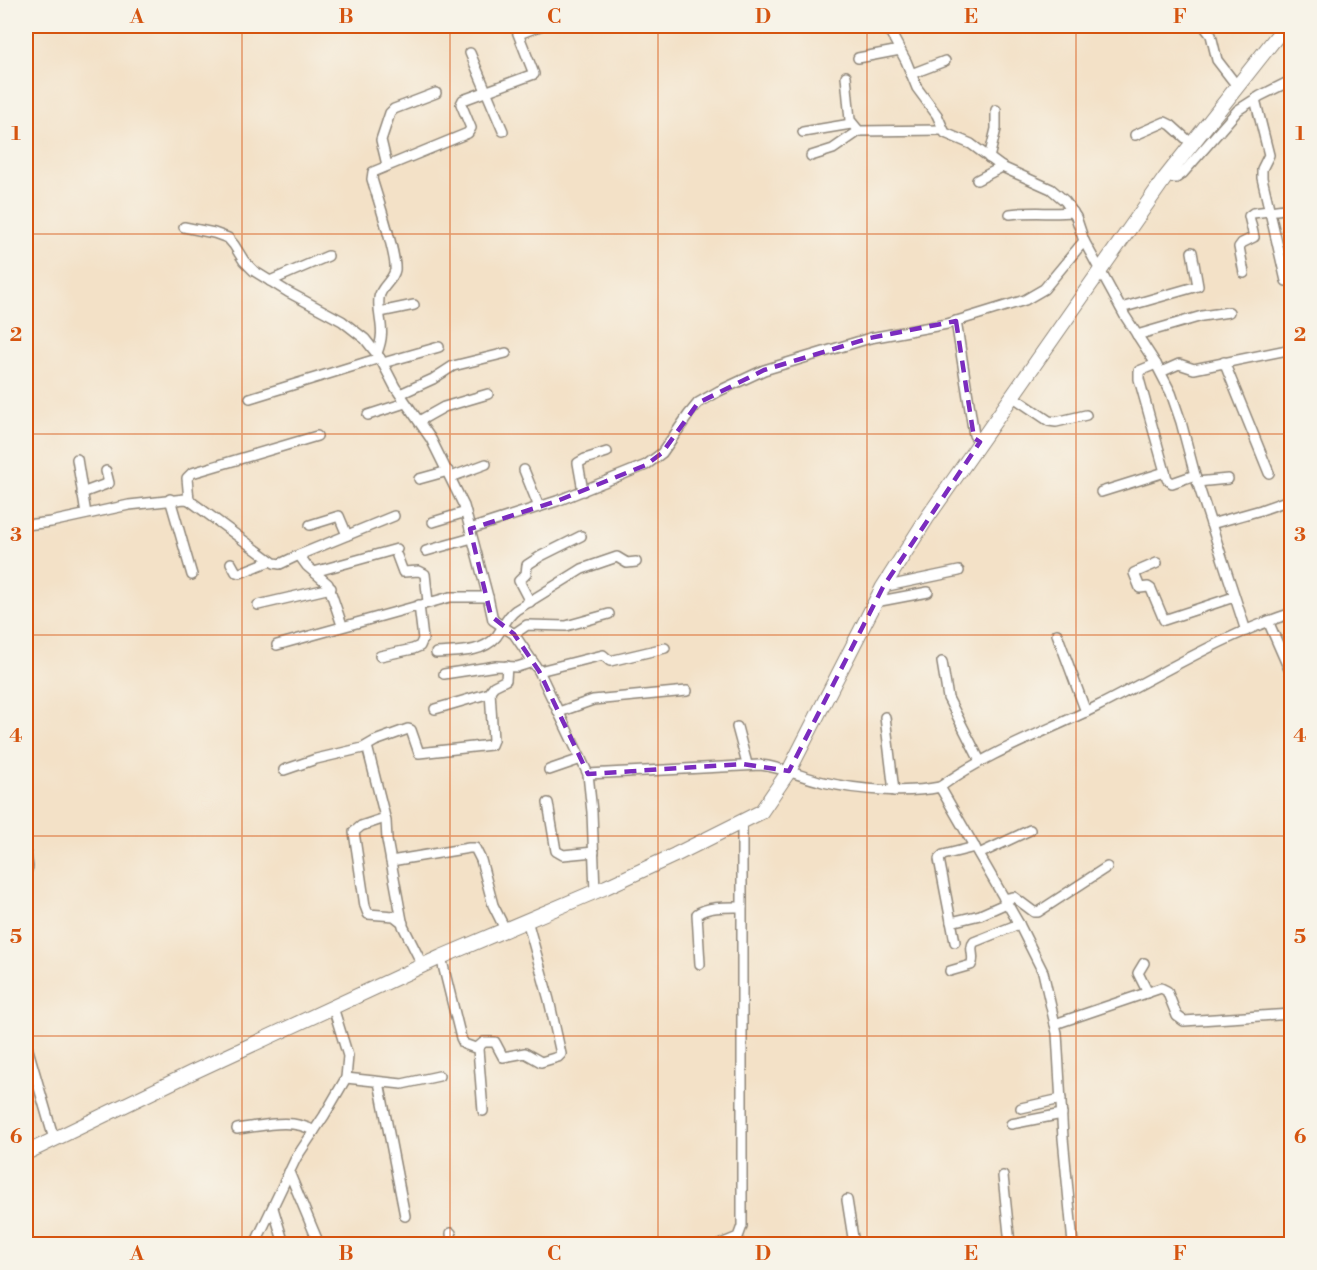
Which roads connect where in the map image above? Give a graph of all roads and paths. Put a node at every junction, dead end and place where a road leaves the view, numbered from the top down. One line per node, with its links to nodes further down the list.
1 (540, 26): 5 (street)
2 (887, 26): 6 (street)
3 (1204, 26): 13 (street)
4 (1282, 26): 13 (highway)
5 (517, 30): 14 (street)
6 (900, 50): 8 (street); 10 (street)
7 (470, 53): 14 (street)
8 (858, 58)
9 (945, 61): 10 (street)
10 (911, 74): 19 (street)
11 (846, 76): 18 (street)
12 (1292, 80): 16 (street)
13 (1237, 86): 23 (highway)
14 (485, 91): 20 (street); 26 (street)
15 (436, 93): 26 (street)
16 (1255, 99): 28 (street); 31 (street)
17 (996, 110): 25 (street)
18 (855, 127): 19 (street); 21 (street); 24 (street)
19 (943, 130): 25 (street)
20 (502, 131)
21 (804, 132)
22 (1135, 135): 23 (street)
23 (1192, 144): 28 (highway)
24 (810, 156)
25 (989, 158): 27 (street)
26 (387, 165): 44 (street)
27 (1002, 167): 29 (street); 32 (street)
28 (1165, 178): 38 (highway)
29 (977, 180)
30 (1292, 208): 31 (street)
31 (1269, 211): 39 (street); 41 (street)
32 (1073, 212): 33 (street); 35 (street)
33 (1010, 214)
34 (184, 227): 40 (street)
35 (1084, 241): 38 (street); 46 (street)
36 (1192, 252): 43 (street)
37 (328, 256): 40 (street)
38 (1101, 269): 43 (street); 56 (highway)
39 (1244, 273)
40 (270, 281): 51 (street)
41 (1286, 281)
42 (414, 305): 44 (street)
43 (1121, 308): 47 (street)
44 (380, 312): 51 (street)
45 (1229, 312): 47 (street)
46 (956, 321): 63 (street); 75 (street)
47 (1137, 335): 53 (street)
48 (439, 347): 51 (street)
49 (1292, 350): 52 (street)
50 (506, 353): 54 (street)
51 (380, 358): 54 (street); 57 (street)
52 (1224, 362): 53 (street); 70 (street)
53 (1158, 368): 69 (street); 73 (street)
54 (400, 394): 58 (street)
55 (488, 394): 61 (street)
56 (1011, 396): 60 (street); 63 (highway)
57 (250, 398)
58 (405, 403): 59 (street); 61 (street)
59 (369, 415)
60 (1086, 415)
61 (419, 421): 71 (street)
62 (316, 436): 80 (street)
63 (977, 440): 101 (highway)
64 (607, 452): 75 (street)
65 (77, 459): 77 (street)
66 (486, 464): 71 (street)
67 (524, 470): 81 (street)
68 (106, 471): 77 (street)
69 (1165, 472): 73 (street); 76 (street)
70 (1269, 473)
71 (450, 474): 72 (street); 82 (street)
72 (419, 479)
73 (1196, 479): 74 (street); 86 (street)
74 (1228, 479)
75 (583, 491): 81 (street)
76 (1101, 492)
77 (82, 493): 83 (street)
78 (170, 499): 80 (street); 83 (street); 100 (street)
79 (1292, 499): 86 (street)
80 (189, 500): 94 (street)
81 (539, 507): 89 (street)
82 (466, 512): 85 (street); 89 (street)
83 (86, 514): 87 (street)
84 (394, 516): 90 (street)
85 (433, 522)
86 (1211, 524): 105 (street)
87 (26, 525)
88 (310, 525): 90 (street)
89 (471, 534): 92 (street); 104 (street)
90 (347, 535): 93 (street)
91 (581, 536): 106 (street)
92 (426, 551)
93 (299, 555): 94 (street); 99 (street)
94 (270, 561): 96 (street)
95 (636, 562): 106 (street)
96 (231, 563)
97 (1157, 563): 105 (street)
98 (959, 571): 101 (street)
99 (314, 572): 102 (street); 108 (street)
100 (192, 575)
101 (883, 587): 107 (highway)
102 (331, 588): 109 (street); 113 (street)
103 (928, 592): 107 (street)
104 (488, 597): 108 (street); 114 (street)
105 (1234, 597): 115 (street)
106 (530, 602): 114 (street)
107 (875, 602): 141 (highway)
108 (424, 604): 113 (street); 121 (street)
109 (258, 605)
110 (1292, 613): 112 (street)
111 (609, 614): 116 (street)
112 (1268, 621): 115 (street); 127 (street)
113 (342, 625): 118 (street)
114 (502, 627): 116 (street); 120 (street)
115 (1246, 631): 132 (street)
116 (514, 634): 122 (street)
117 (1057, 634): 132 (street)
118 (277, 645)
119 (665, 648): 125 (street)
120 (436, 653)
121 (381, 656)
122 (533, 662): 124 (street); 125 (street)
123 (942, 662): 137 (street)
124 (507, 666): 126 (street); 129 (street)
125 (539, 671): 131 (street)
126 (444, 674)
127 (1292, 676)
128 (687, 691): 131 (street)
129 (490, 693): 130 (street); 135 (street)
130 (435, 709)
131 (560, 712): 136 (street)
132 (1086, 712): 137 (street)
133 (885, 717): 144 (street)
134 (737, 727): 138 (street)
135 (367, 746): 139 (street); 146 (street)
136 (581, 759): 140 (street); 142 (street)
137 (980, 761): 143 (street)
138 (747, 765): 141 (street); 142 (street)
139 (284, 770)
140 (549, 770)
141 (789, 771): 144 (street); 147 (highway)
142 (588, 774): 150 (street)
143 (940, 787): 144 (street); 149 (street)
144 (894, 790)
145 (548, 802): 150 (street)
146 (385, 818): 152 (street); 160 (street)
147 (742, 823): 155 (highway); 157 (street)
148 (1030, 830): 149 (street)
149 (977, 850): 156 (street); 159 (street)
150 (594, 852): 155 (street)
151 (26, 854): 154 (street)
152 (391, 861): 160 (street); 162 (street)
153 (1107, 867): 156 (street)
154 (26, 872)
155 (595, 892): 158 (highway)
156 (1006, 901): 159 (street); 161 (street)
157 (742, 907): 166 (street); 197 (street)
158 (527, 920): 162 (highway); 174 (street)
159 (951, 922): 163 (street)
160 (403, 923): 167 (street)
161 (1019, 924): 168 (street); 172 (street)
162 (505, 929): 164 (highway)
163 (955, 942)
164 (441, 957): 167 (highway); 174 (street)
165 (1144, 963): 169 (street)
166 (700, 964)
167 (423, 966): 170 (highway)
168 (950, 971)
169 (1148, 993): 171 (street); 172 (street)
170 (333, 1007): 176 (street); 185 (highway)
171 (1292, 1014)
172 (1055, 1024): 178 (street)
173 (26, 1043): 185 (street)
174 (477, 1048): 180 (street)
175 (439, 1076): 177 (street)
176 (346, 1078): 177 (street); 184 (street)
177 (379, 1082): 191 (street)
178 (1061, 1099): 179 (street); 181 (street)
179 (1021, 1108)
180 (483, 1111)
181 (1062, 1114): 182 (street); 200 (street)
182 (1011, 1124)
183 (237, 1129): 184 (street)
184 (314, 1131): 187 (street)
185 (54, 1139): 186 (highway)
186 (26, 1153)
187 (289, 1172): 190 (street); 195 (street)
188 (1003, 1176): 199 (street)
189 (847, 1200): 198 (street)
190 (273, 1208): 193 (street); 194 (street)
191 (405, 1216)
192 (451, 1233): 196 (street)
193 (255, 1245)
194 (284, 1245)
195 (320, 1245)
196 (452, 1245)
197 (722, 1245)
198 (854, 1245)
199 (1010, 1245)
200 (1073, 1245)

